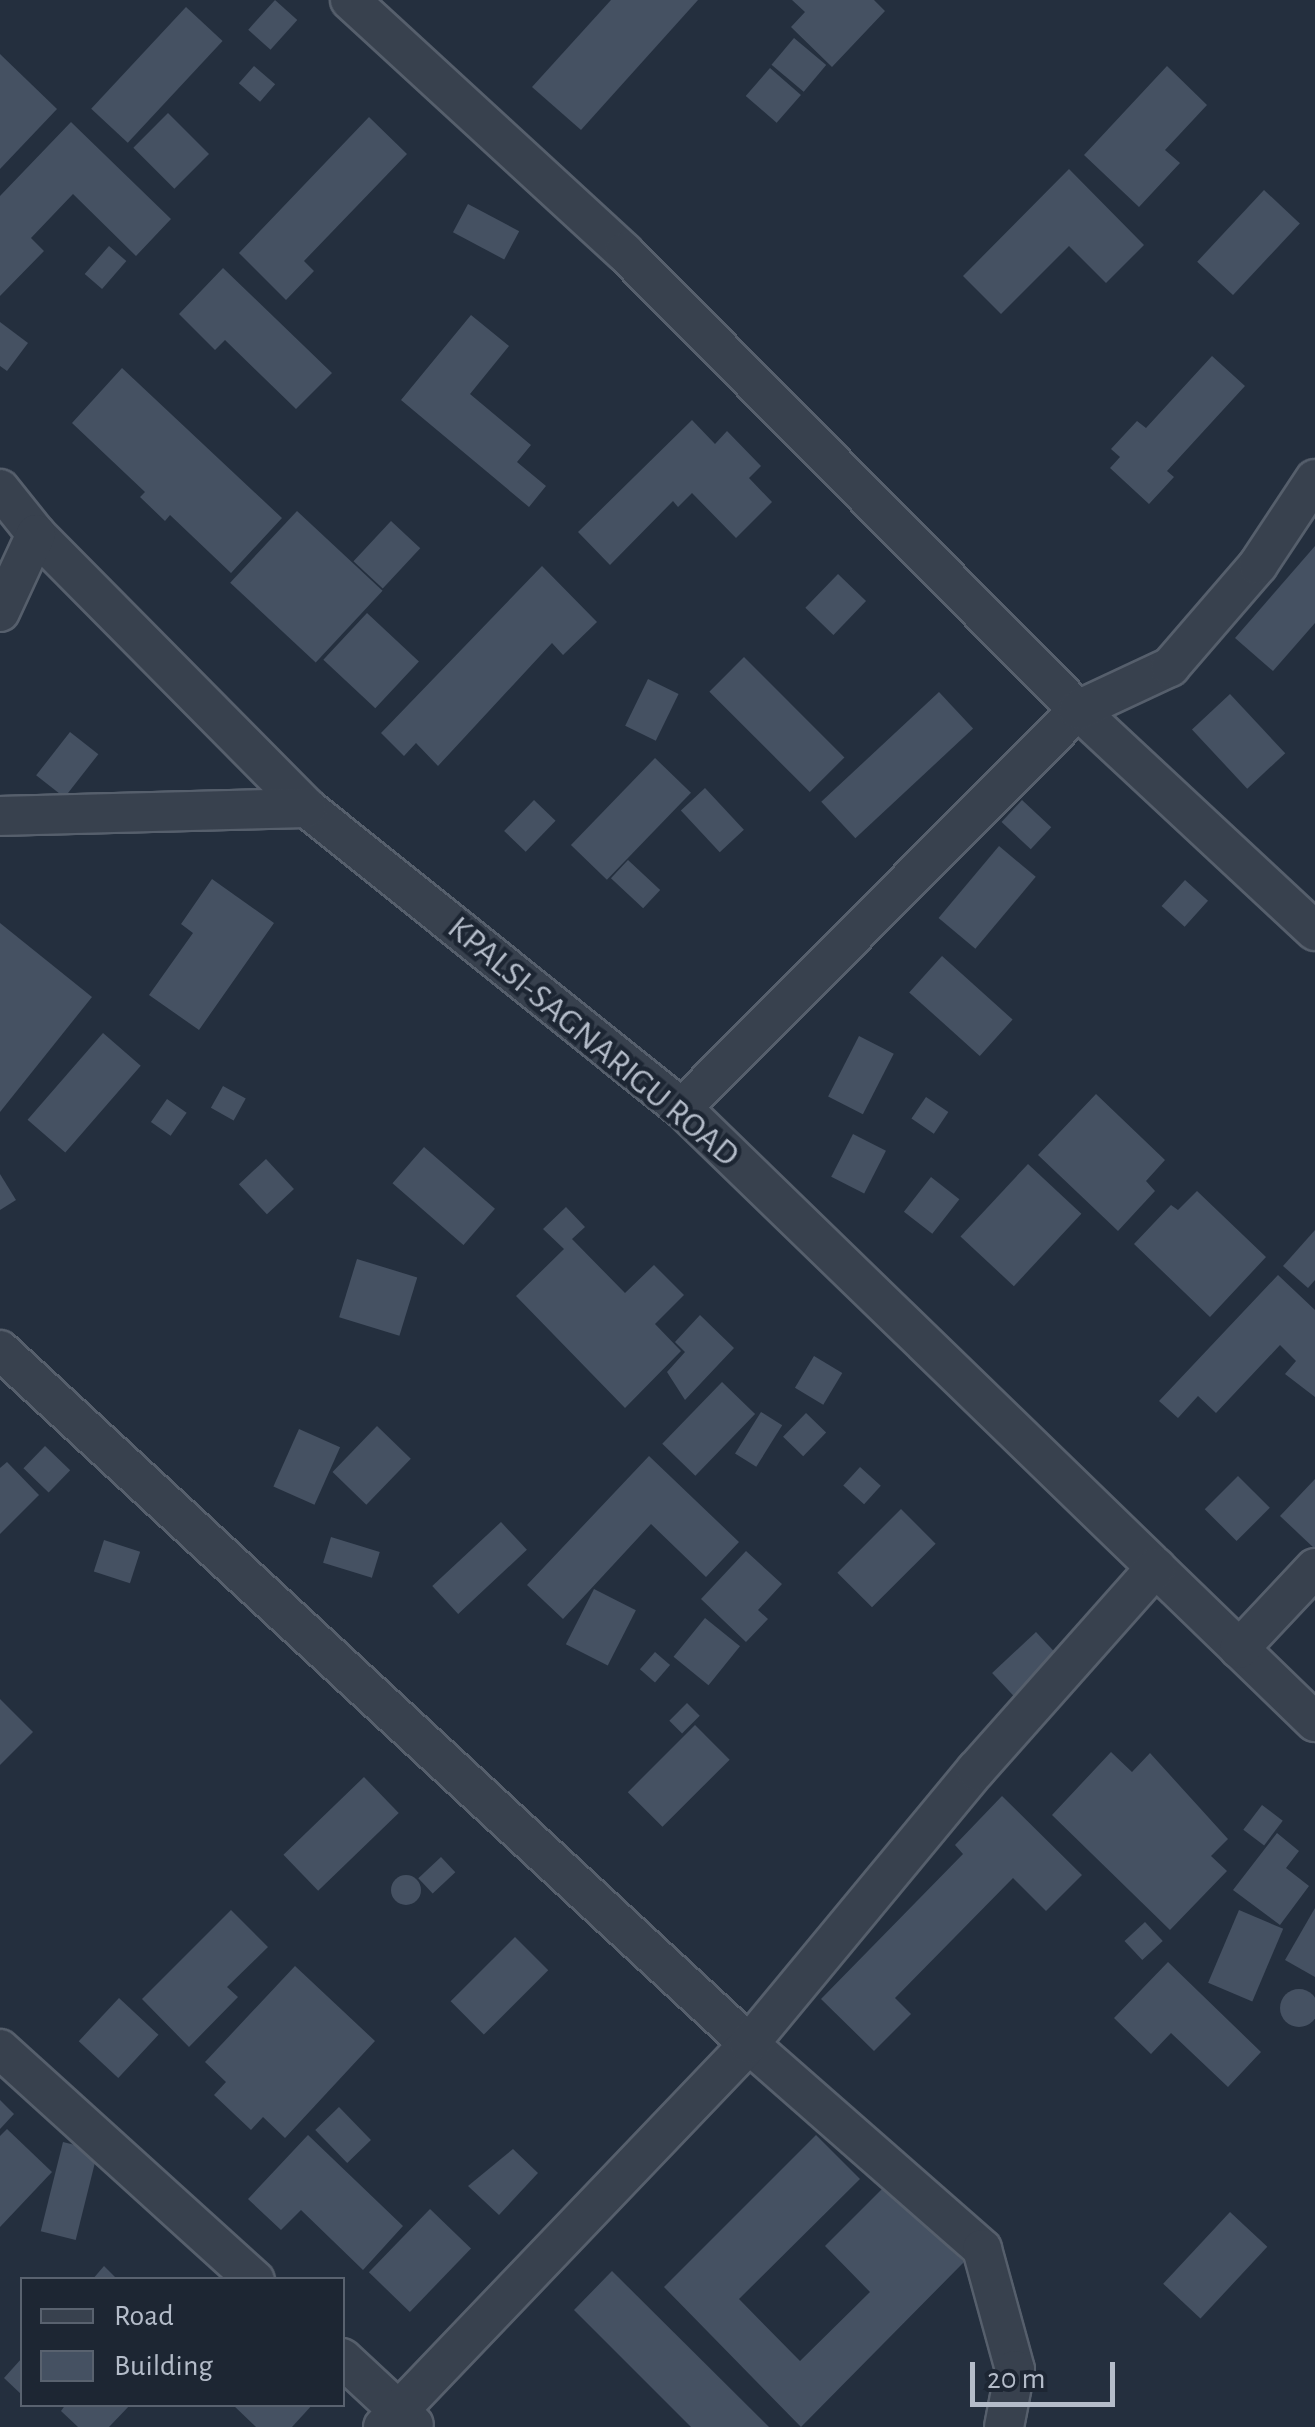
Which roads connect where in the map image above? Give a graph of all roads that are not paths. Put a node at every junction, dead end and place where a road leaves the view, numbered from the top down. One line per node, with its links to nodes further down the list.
1 (350, 0): 6 (street)
2 (1315, 479): 6 (street)
3 (0, 489): 4 (street, KPALSI-SAGNARIGU ROAD)
4 (36, 534): 5 (street); 7 (street, KPALSI-SAGNARIGU ROAD)
5 (0, 612)
6 (1078, 710): 9 (street); 10 (street)
7 (307, 808): 8 (street); 10 (street, KPALSI-SAGNARIGU ROAD)
8 (0, 816)
9 (1315, 931)
10 (682, 1108): 12 (street, KPALSI-SAGNARIGU ROAD)
11 (0, 1350): 16 (street)
12 (1156, 1568): 14 (street, KPALSI-SAGNARIGU ROAD); 16 (street)
13 (1315, 1568): 14 (street)
14 (1239, 1649): 15 (street, KPALSI-SAGNARIGU ROAD)
15 (1315, 1722)
16 (749, 2044): 20 (street); 21 (street)
17 (0, 2049): 18 (street)
18 (252, 2277)
19 (345, 2361): 20 (street)
20 (398, 2421)
21 (1004, 2427)

